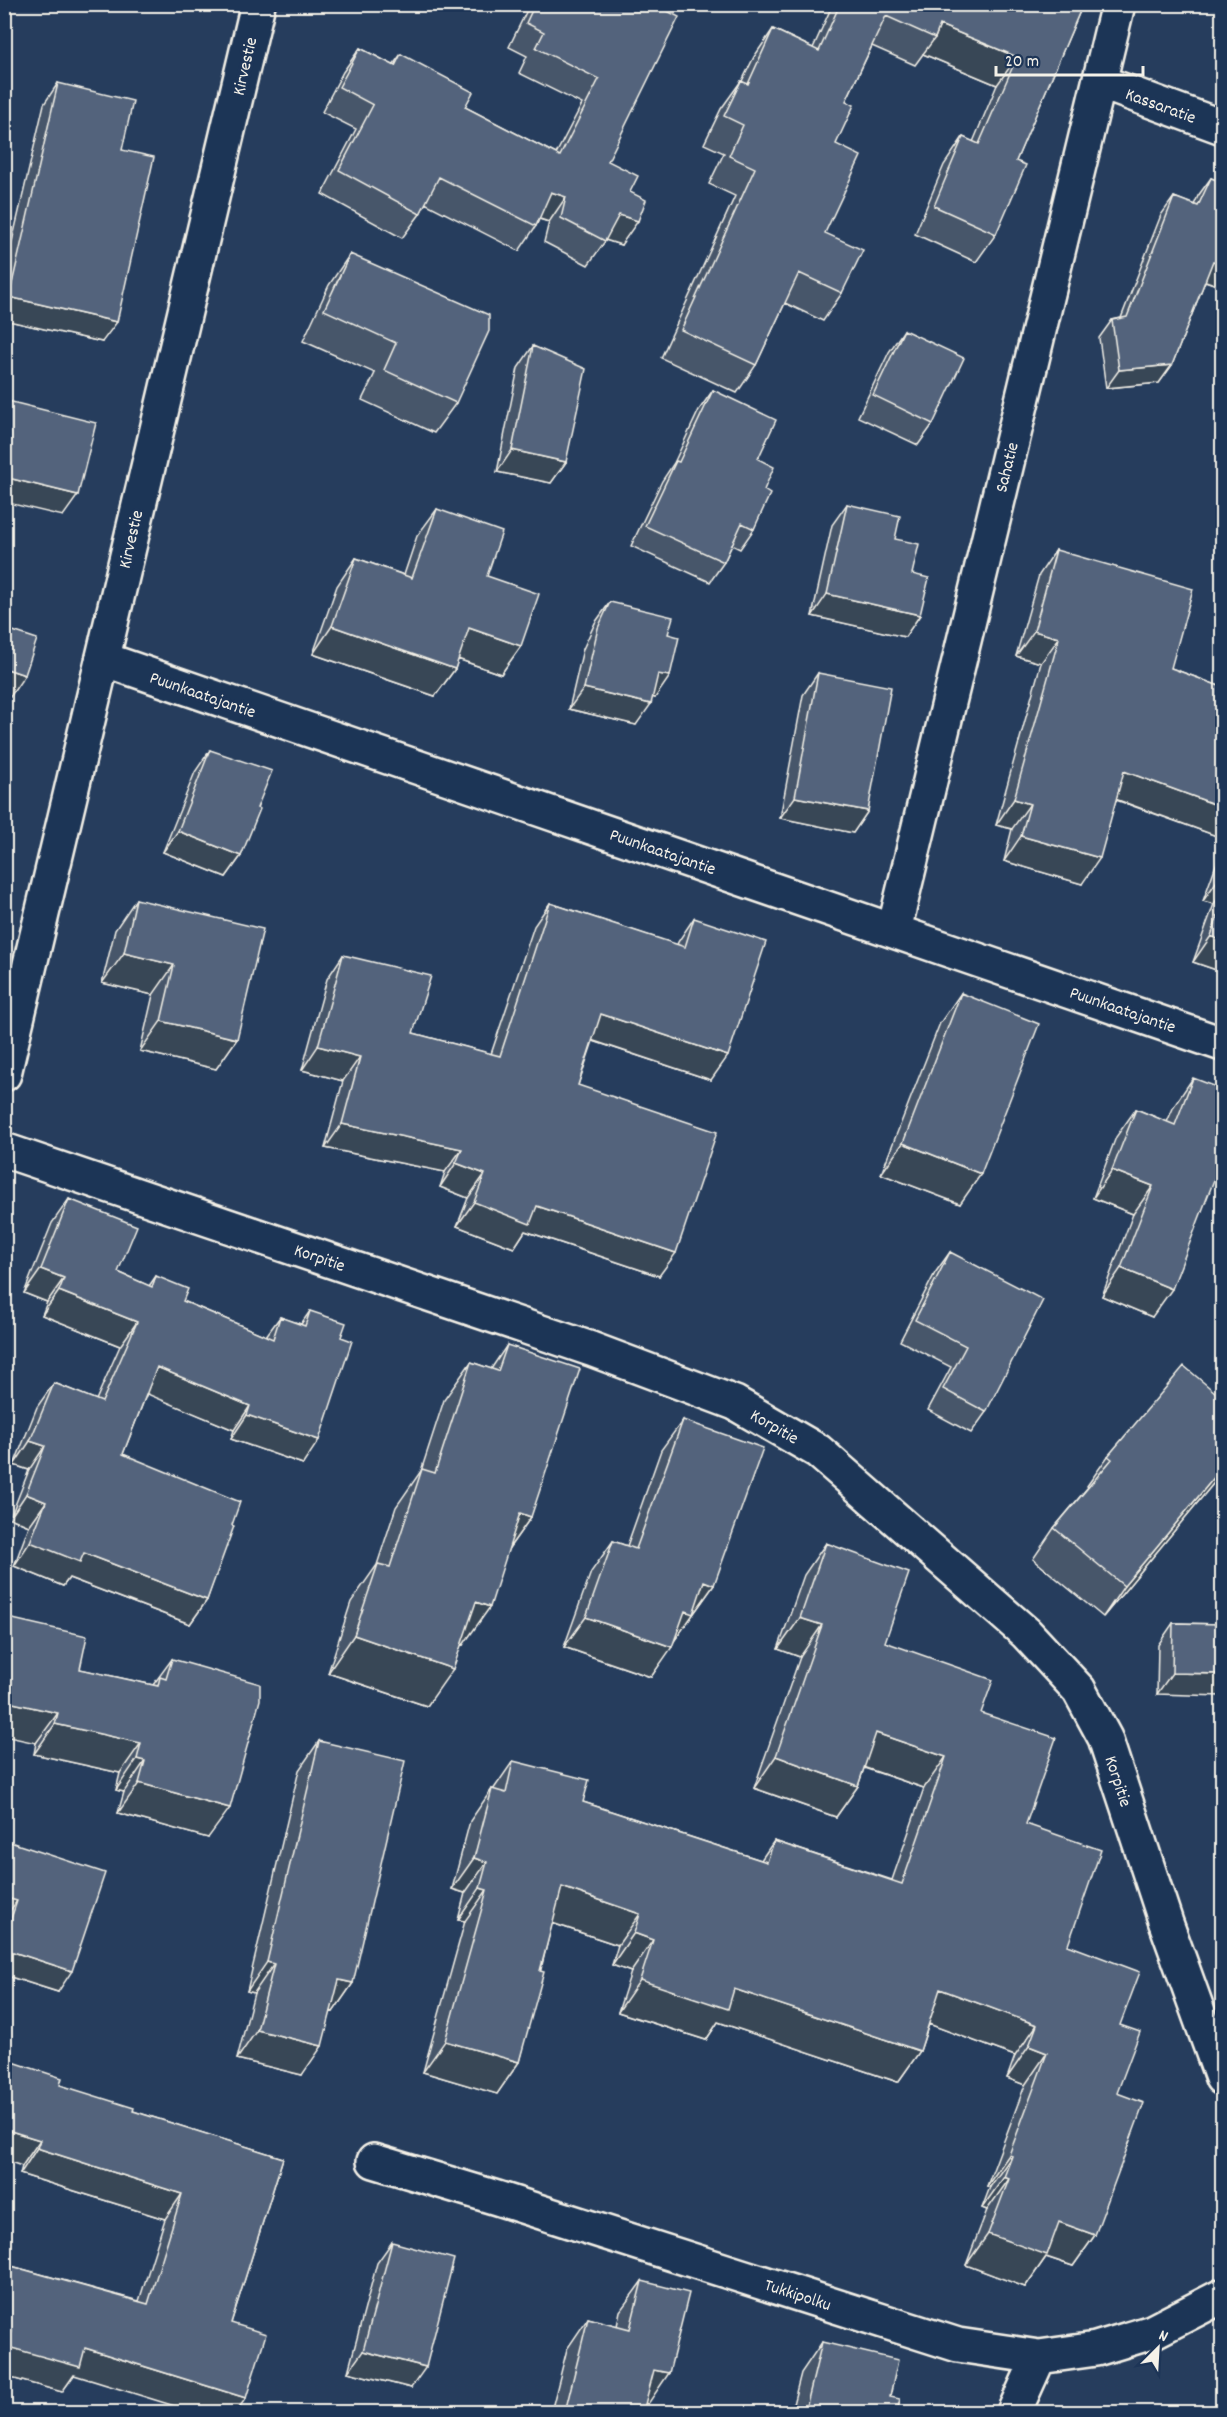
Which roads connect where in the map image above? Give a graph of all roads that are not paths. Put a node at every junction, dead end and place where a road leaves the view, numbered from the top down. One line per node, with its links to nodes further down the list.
1 (258, 4): 5 (street, Kirvestie)
2 (1118, 4): 3 (street, Sahatie)
3 (1100, 82): 4 (street, Kassaratie); 6 (street, Sahatie)
4 (1222, 127)
5 (103, 659): 6 (street, Puunkaatajantie); 8 (street, Kirvestie)
6 (894, 930): 7 (street, Puunkaatajantie)
7 (1222, 1044)
8 (4, 1074)
9 (4, 1150): 10 (street, Korpitie)
10 (1222, 2078)
11 (374, 2161): 13 (street, Tukkipolku)
12 (1222, 2296): 13 (street, Tukkipolku)
13 (1040, 2357): 14 (street)
14 (1014, 2412)

